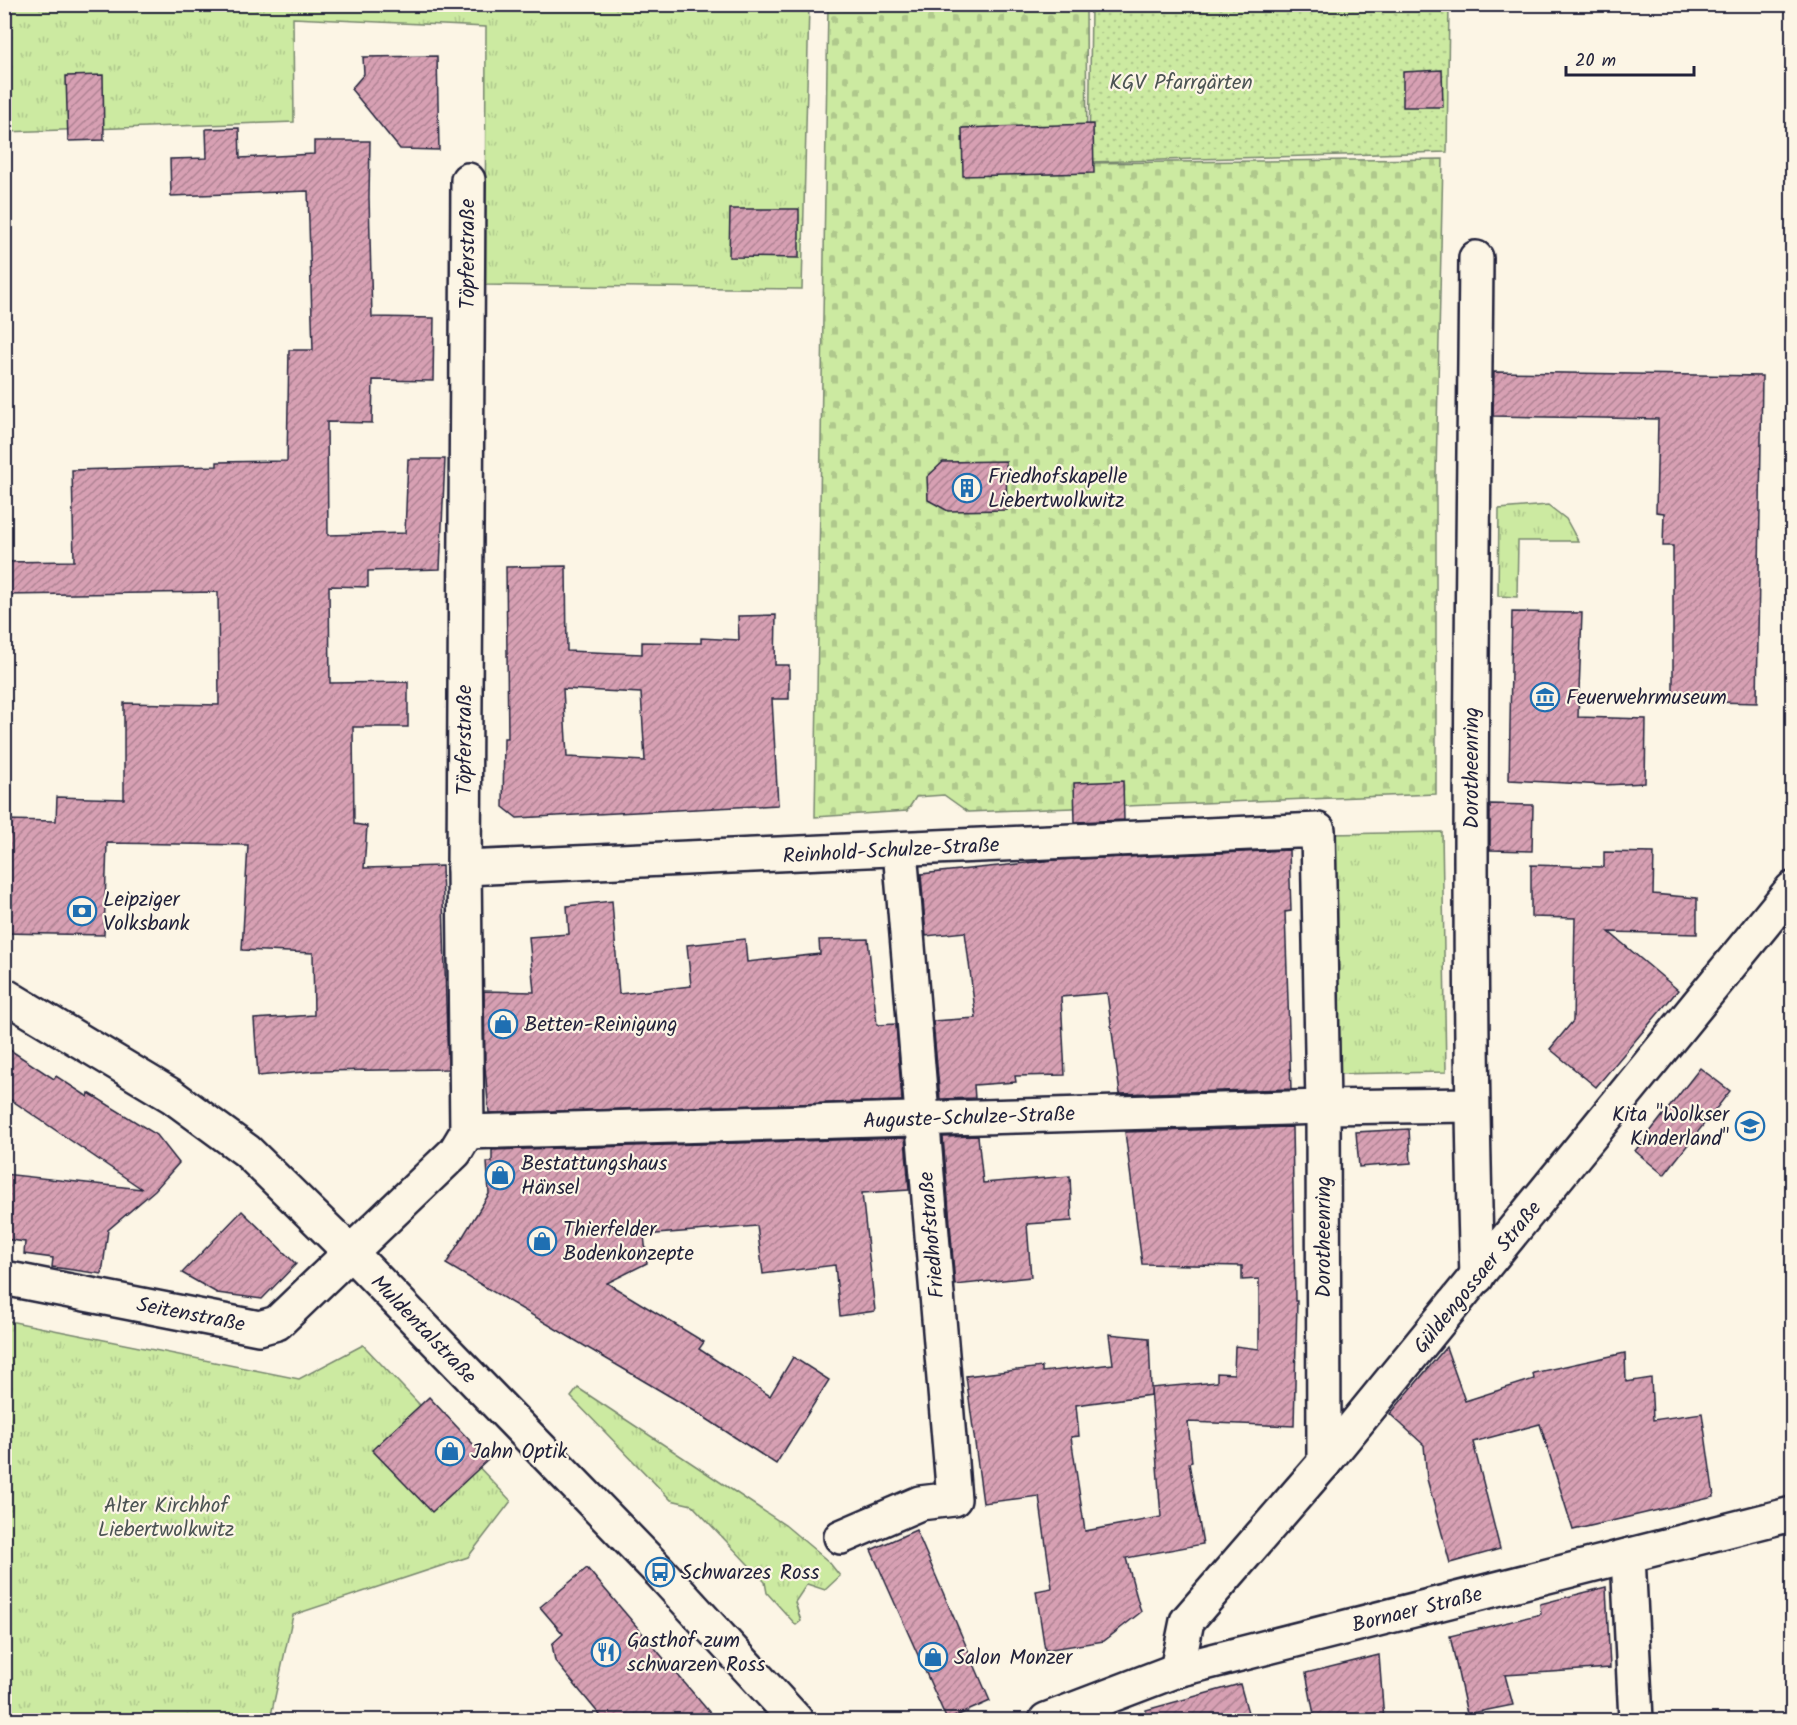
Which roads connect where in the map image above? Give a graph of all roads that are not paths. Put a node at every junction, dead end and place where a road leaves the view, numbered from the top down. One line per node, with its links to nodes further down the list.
1 (468, 180): 5 (street, Töpferstraße)
2 (1476, 258): 8 (street, Dorotheenring)
3 (1318, 830): 4 (street, Reinhold-Schulze-Straße); 9 (street, Dorotheenring)
4 (900, 850): 5 (street, Reinhold-Schulze-Straße); 10 (street, Friedhofstraße)
5 (464, 868): 11 (street, Töpferstraße)
6 (1792, 889): 13 (street, Güldengossaer Straße)
7 (4, 995): 12 (street, Muldentalstraße)
8 (1472, 1105): 9 (street, Auguste-Schulze-Straße); 13 (street, Dorotheenring)
9 (1323, 1107): 10 (street, Auguste-Schulze-Straße); 15 (street, Dorotheenring)
10 (921, 1118): 11 (street, Auguste-Schulze-Straße); 17 (street, Friedhofstraße)
11 (466, 1132): 12 (street)
12 (350, 1252): 14 (street, Seitenstraße); 20 (street, Muldentalstraße)
13 (1477, 1277): 15 (street, Güldengossaer Straße)
14 (4, 1278)
15 (1324, 1463): 19 (street, Güldengossaer Straße)
16 (1792, 1514): 18 (street, Bornaer Straße)
17 (841, 1537)
18 (1628, 1556): 19 (street, Bornaer Straße); 22 (street)
19 (1177, 1670): 21 (street, Bornaer Straße)
20 (796, 1720)
21 (1046, 1720)
22 (1636, 1720)

